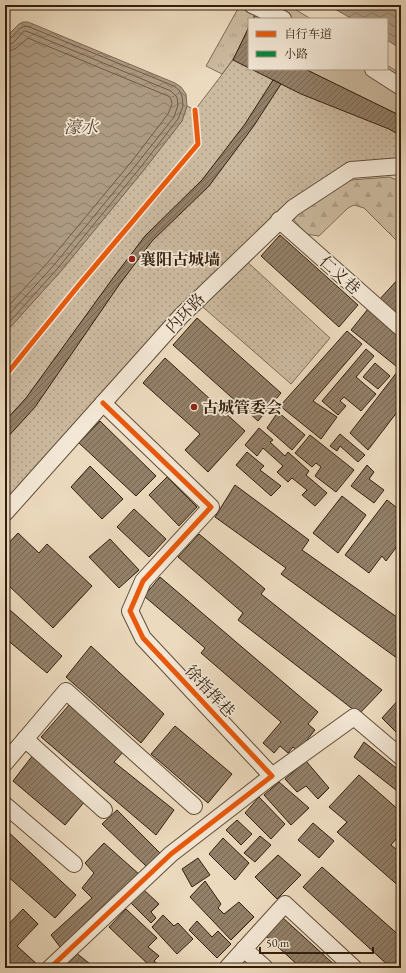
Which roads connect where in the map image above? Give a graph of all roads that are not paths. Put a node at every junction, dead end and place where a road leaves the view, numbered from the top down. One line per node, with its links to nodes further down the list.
1 (252, 5): 2 (street)
2 (281, 18)
3 (375, 70): 4 (street)
4 (401, 87)
5 (401, 166): 6 (street, 内环路)
6 (280, 220): 7 (street, 仁义巷); 8 (street, 内环路)
7 (400, 327)
8 (103, 403): 9 (street, 内环路); 13 (street, 徐指挥巷)
9 (5, 513)
10 (25, 739): 12 (street); 15 (street); 16 (street)
11 (401, 757): 13 (street)
12 (5, 763)
13 (272, 776): 19 (street)
14 (5, 804): 17 (street)
15 (194, 806)
16 (104, 810)
17 (74, 864)
18 (244, 949): 20 (street); 21 (street); 22 (street)
19 (50, 968)
20 (227, 968)
21 (265, 968)
22 (354, 968)

